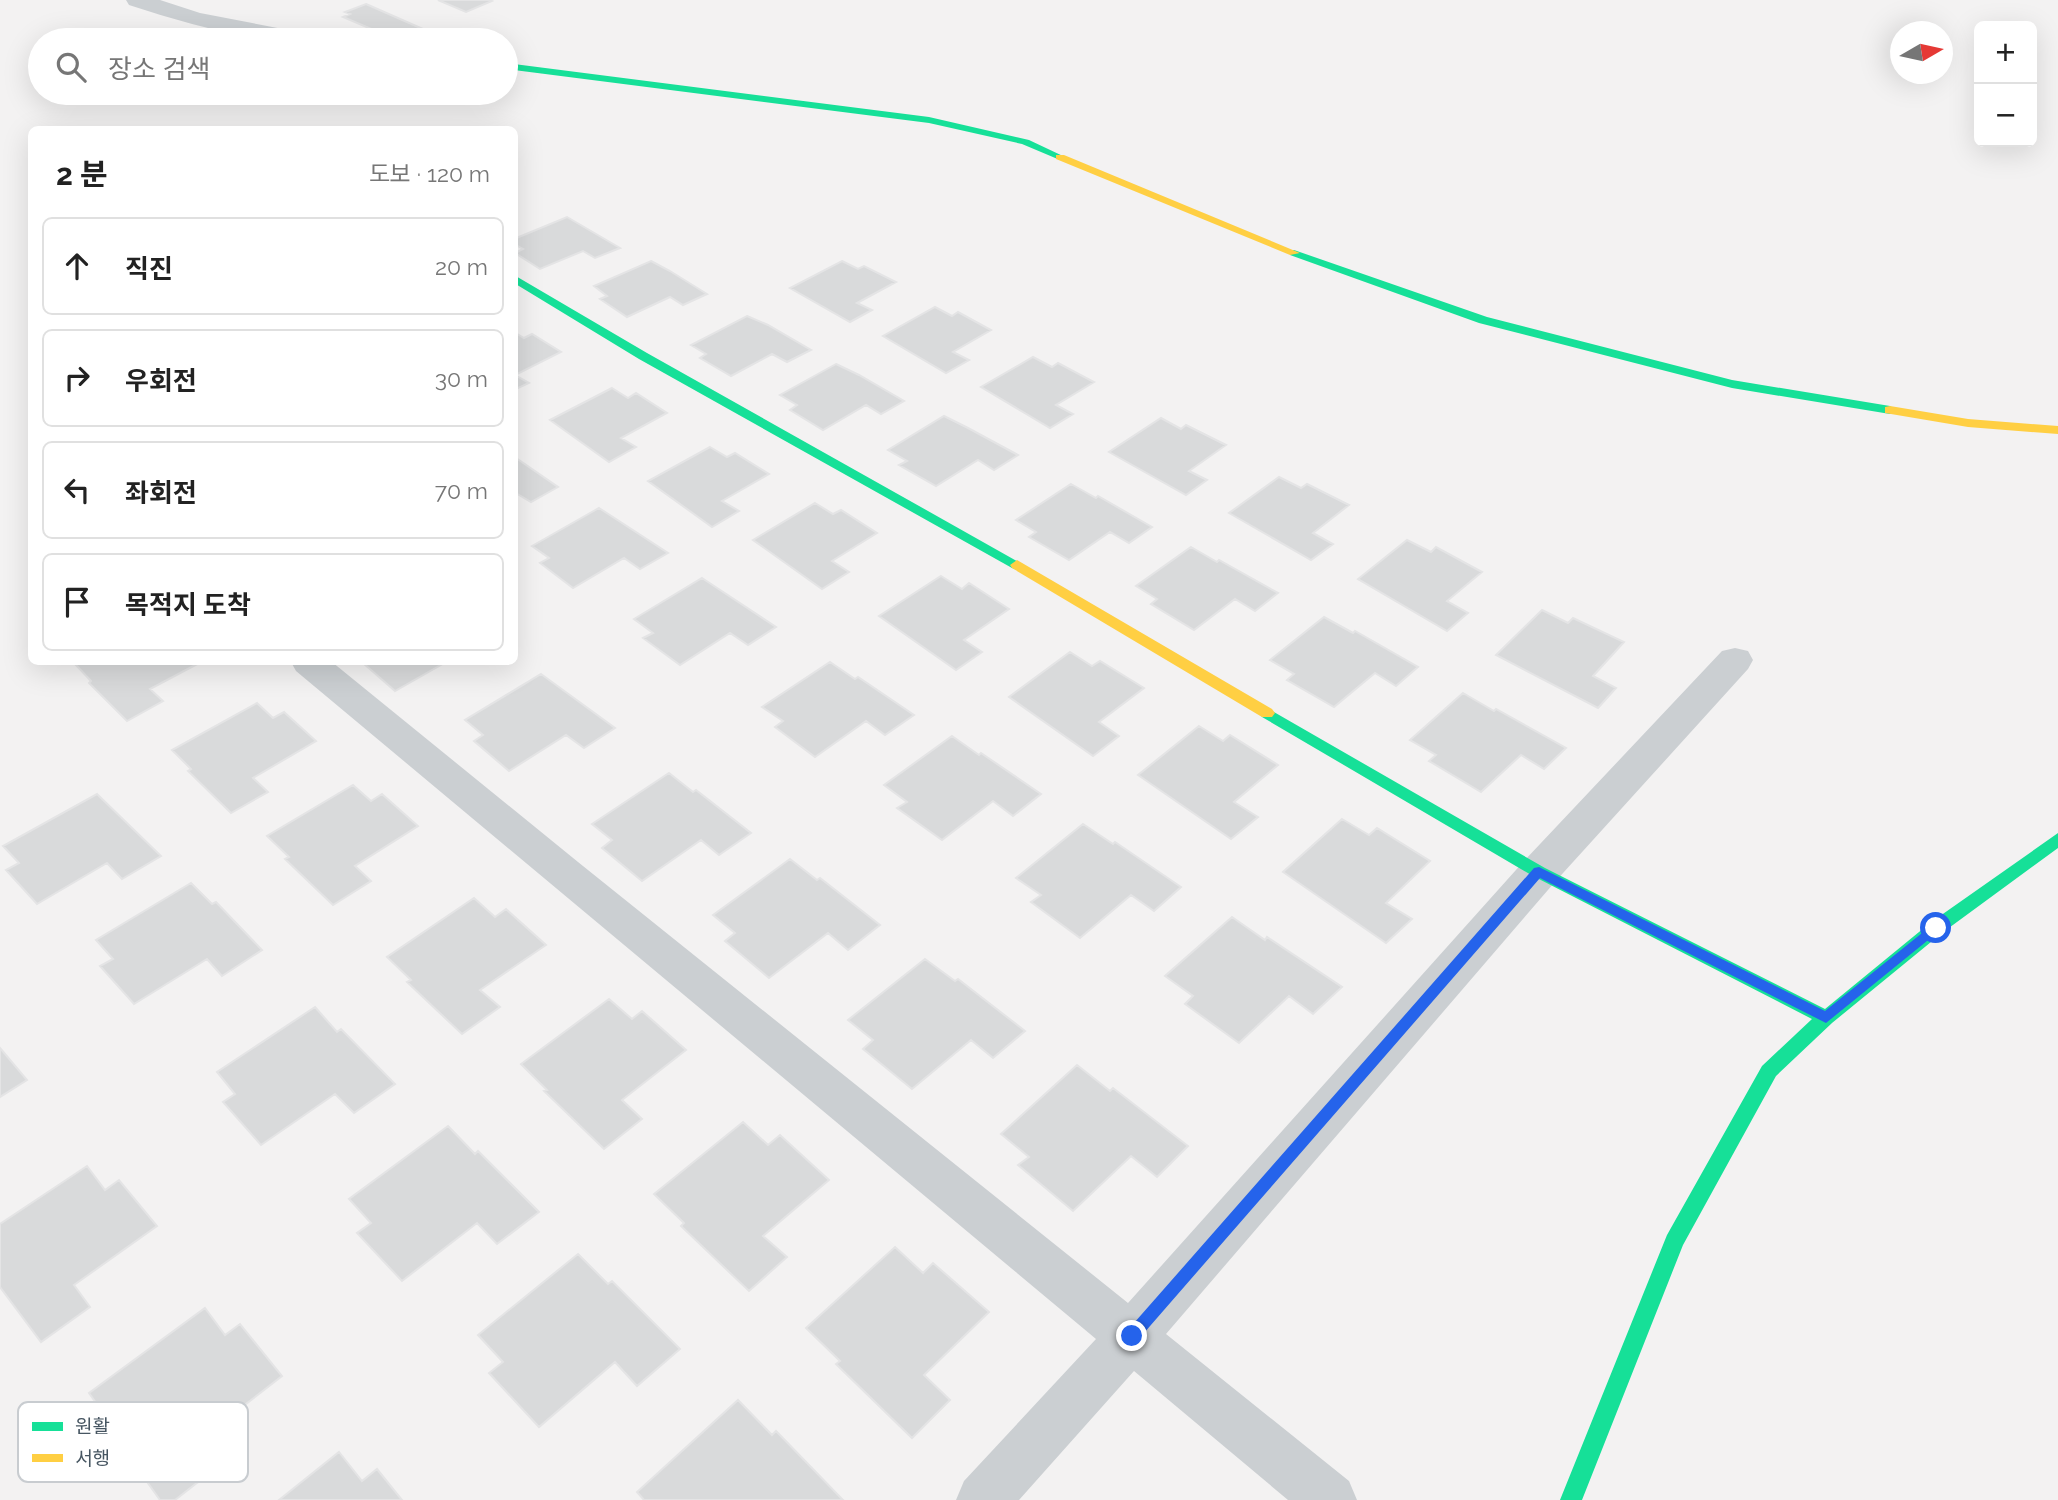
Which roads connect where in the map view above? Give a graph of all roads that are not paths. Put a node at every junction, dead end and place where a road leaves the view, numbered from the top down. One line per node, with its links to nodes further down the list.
1 (137, 0): 2 (street)
2 (243, 28)
3 (518, 68): 5 (street)
4 (518, 280): 9 (street)
5 (2058, 430)
6 (1735, 660): 9 (street)
7 (313, 665): 11 (street)
8 (2058, 839): 10 (street)
9 (1539, 872): 10 (street); 11 (street)
10 (1826, 1018): 14 (street)
11 (1132, 1336): 12 (street); 13 (street)
12 (983, 1500)
13 (1330, 1500)
14 (1570, 1500)

